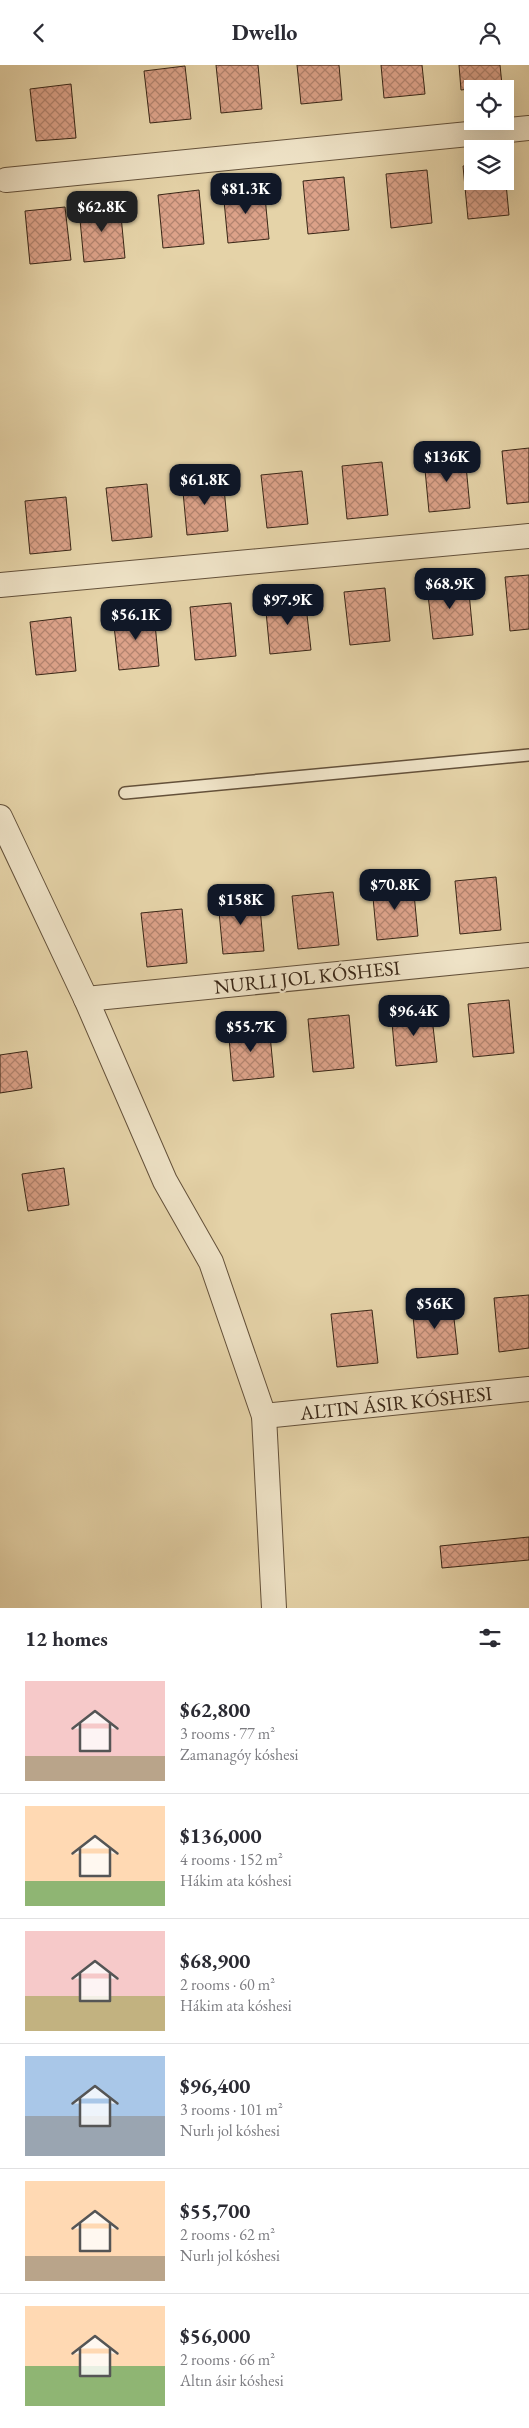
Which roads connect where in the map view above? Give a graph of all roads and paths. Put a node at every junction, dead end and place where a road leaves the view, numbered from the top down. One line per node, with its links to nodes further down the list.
1 (529, 128): 2 (street)
2 (6, 180)
3 (529, 536): 4 (street)
4 (0, 585)
5 (529, 755): 6 (lane)
6 (125, 793)
7 (0, 817): 9 (street)
8 (529, 955): 9 (street)
9 (86, 999): 11 (street)
10 (529, 1389): 11 (street)
11 (264, 1416): 12 (street)
12 (274, 1608)

